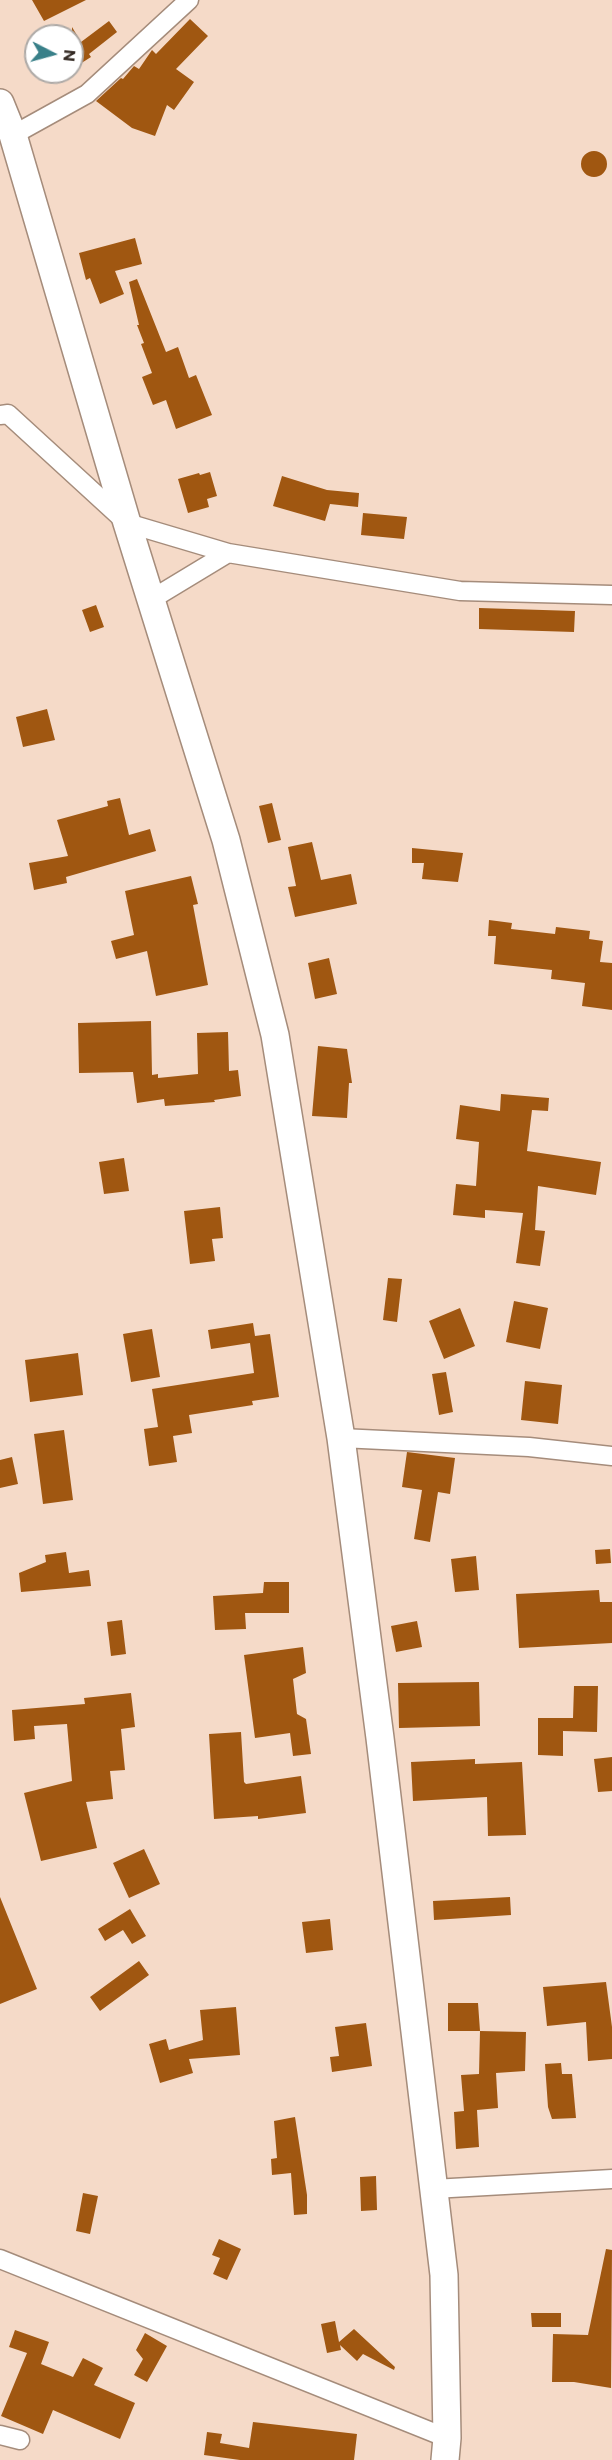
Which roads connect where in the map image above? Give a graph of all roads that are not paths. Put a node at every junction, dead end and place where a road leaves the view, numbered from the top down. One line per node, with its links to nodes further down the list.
1 (189, 0): 3 (street)
2 (0, 103): 3 (main road)
3 (13, 135): 5 (main road)
4 (3, 411): 5 (street)
5 (127, 524): 6 (street); 8 (main road)
6 (228, 554): 7 (street); 8 (street)
7 (612, 596)
8 (153, 599): 9 (main road)
9 (341, 1438): 10 (street); 12 (main road)
10 (612, 1456)
11 (612, 2179): 12 (street)
12 (434, 2189): 16 (main road)
13 (0, 2259): 16 (street)
14 (0, 2435): 15 (street)
15 (20, 2440)
16 (446, 2449)

